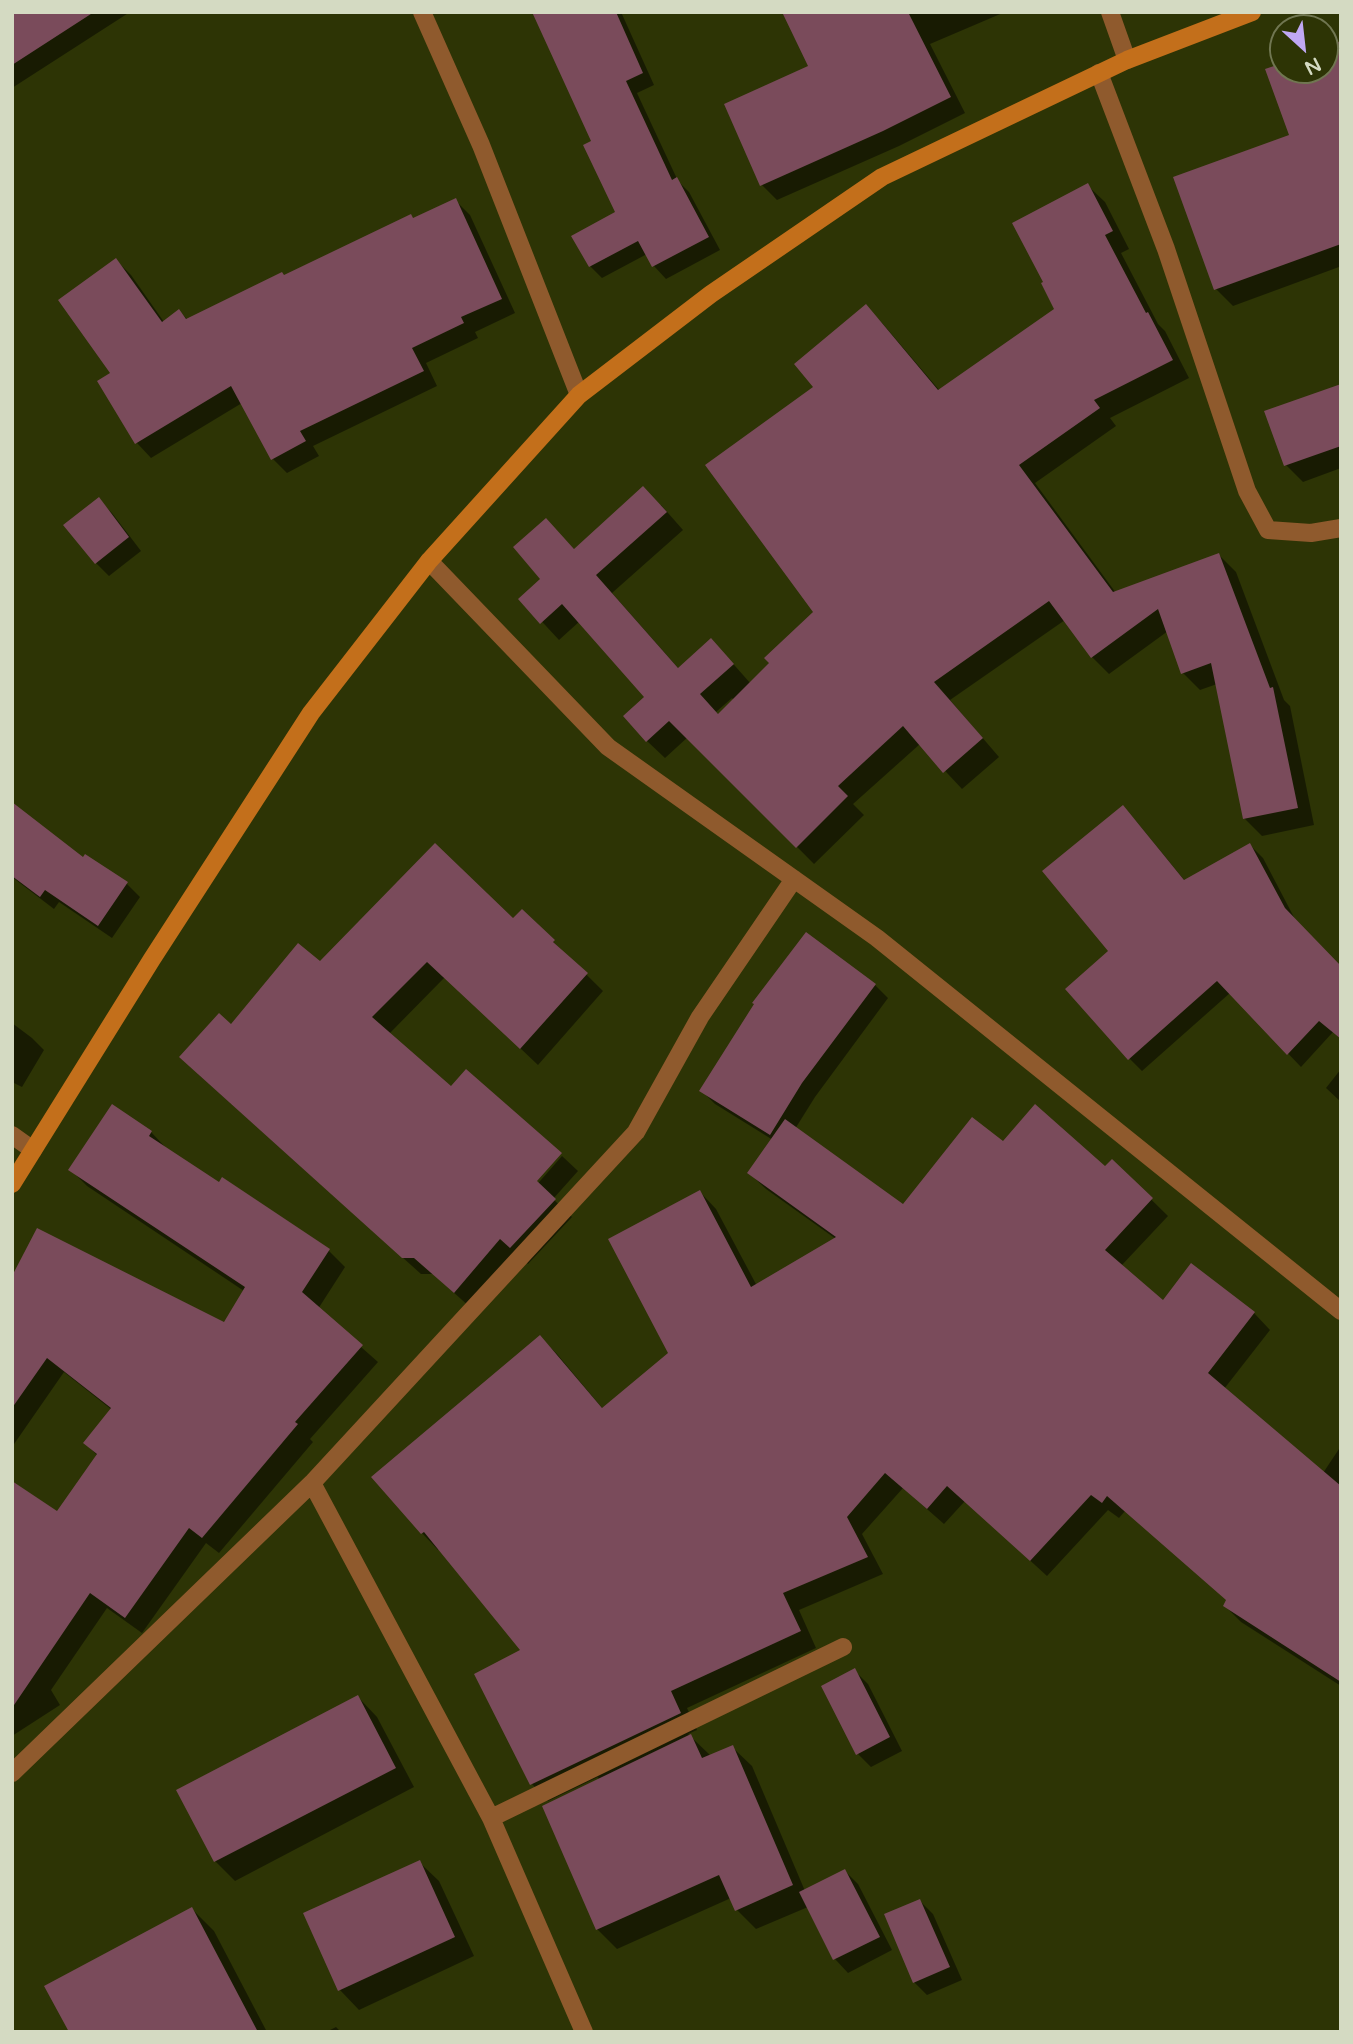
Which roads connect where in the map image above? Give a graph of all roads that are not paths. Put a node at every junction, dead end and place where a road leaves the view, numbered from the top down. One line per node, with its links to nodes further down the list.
1 (422, 12): 6 (street)
2 (1110, 12): 4 (street)
3 (1252, 12): 4 (street)
4 (1127, 60): 5 (street)
5 (1099, 73): 6 (street); 7 (street)
6 (579, 395): 8 (street)
7 (1341, 528)
8 (429, 561): 9 (street); 11 (street)
9 (794, 879): 13 (street); 14 (street)
10 (12, 1135): 11 (street)
11 (33, 1150): 12 (street)
12 (12, 1184)
13 (1341, 1311)
14 (312, 1483): 16 (street); 17 (street)
15 (843, 1647): 17 (street)
16 (12, 1773)
17 (491, 1818): 18 (street)
18 (584, 2032)

